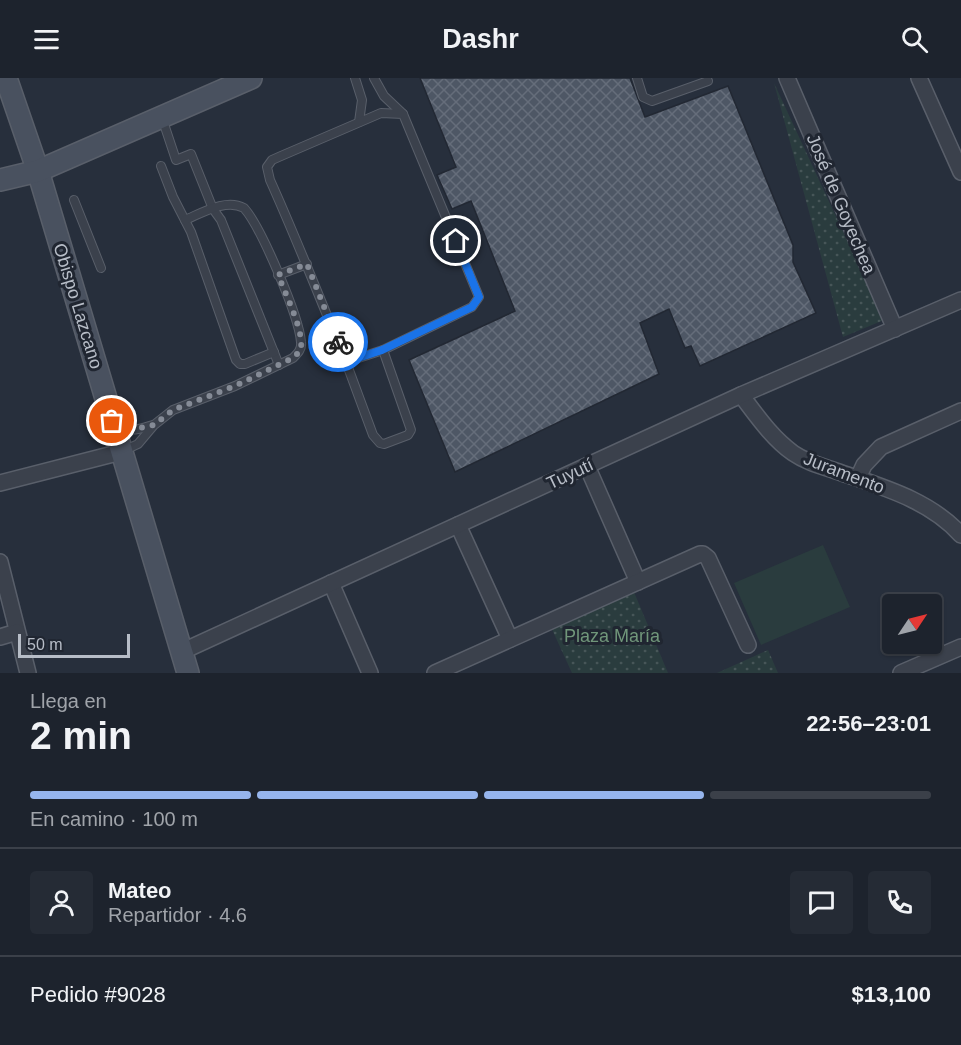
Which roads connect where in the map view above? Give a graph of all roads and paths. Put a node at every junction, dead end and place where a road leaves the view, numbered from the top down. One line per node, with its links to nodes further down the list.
1 (6, 78): 13 (main road, Obispo Lazcano)
2 (251, 78): 10 (main road)
3 (355, 78): 11 (lane)
4 (374, 78): 9 (lane)
5 (637, 78): 8 (lane)
6 (787, 78): 23 (street, José de Goyechea)
7 (919, 78): 14 (street)
8 (708, 81)
9 (403, 114): 11 (lane); 24 (lane)
10 (161, 117): 13 (main road); 17 (lane)
11 (359, 122): 19 (lane)
12 (161, 166): 18 (lane)
13 (38, 171): 15 (main road); 30 (main road, Obispo Lazcano)
14 (961, 172)
15 (0, 180)
16 (74, 200): 20 (lane)
17 (213, 209): 18 (lane); 21 (lane); 25 (lane)
18 (185, 220): 25 (lane)
19 (307, 264): 21 (lane); 26 (lane)
20 (101, 268)
21 (278, 275): 27 (lane)
22 (961, 300): 23 (street, Tuyutí)
23 (895, 329): 28 (street, Tuyutí)
24 (382, 350): 26 (lane); 26 (lane)
25 (274, 352): 27 (lane)
26 (346, 362)
27 (279, 364): 31 (lane)
28 (741, 395): 33 (street, Tuyutí); 34 (street, Juramento)
29 (961, 411): 34 (street)
30 (112, 421): 31 (lane); 32 (main road, Obispo Lazcano)
31 (154, 425): 32 (lane)
32 (121, 452): 35 (street); 46 (main road, Obispo Lazcano)
33 (587, 466): 36 (street, Tuyutí); 39 (street)
34 (858, 478): 37 (street, Juramento)
35 (0, 483)
36 (458, 525): 40 (street, Tuyutí); 43 (street)
37 (961, 535)
38 (0, 562): 41 (street)
39 (638, 582): 43 (street); 44 (street)
40 (331, 583): 46 (street, Tuyutí); 49 (street)
41 (17, 632): 42 (street); 47 (street)
42 (0, 637)
43 (510, 639): 50 (street)
44 (747, 645)
45 (961, 647): 51 (street)
46 (181, 652): 48 (main road, Obispo Lazcano)
47 (28, 673)
48 (188, 673)
49 (370, 673)
50 (435, 673)
51 (901, 673)

